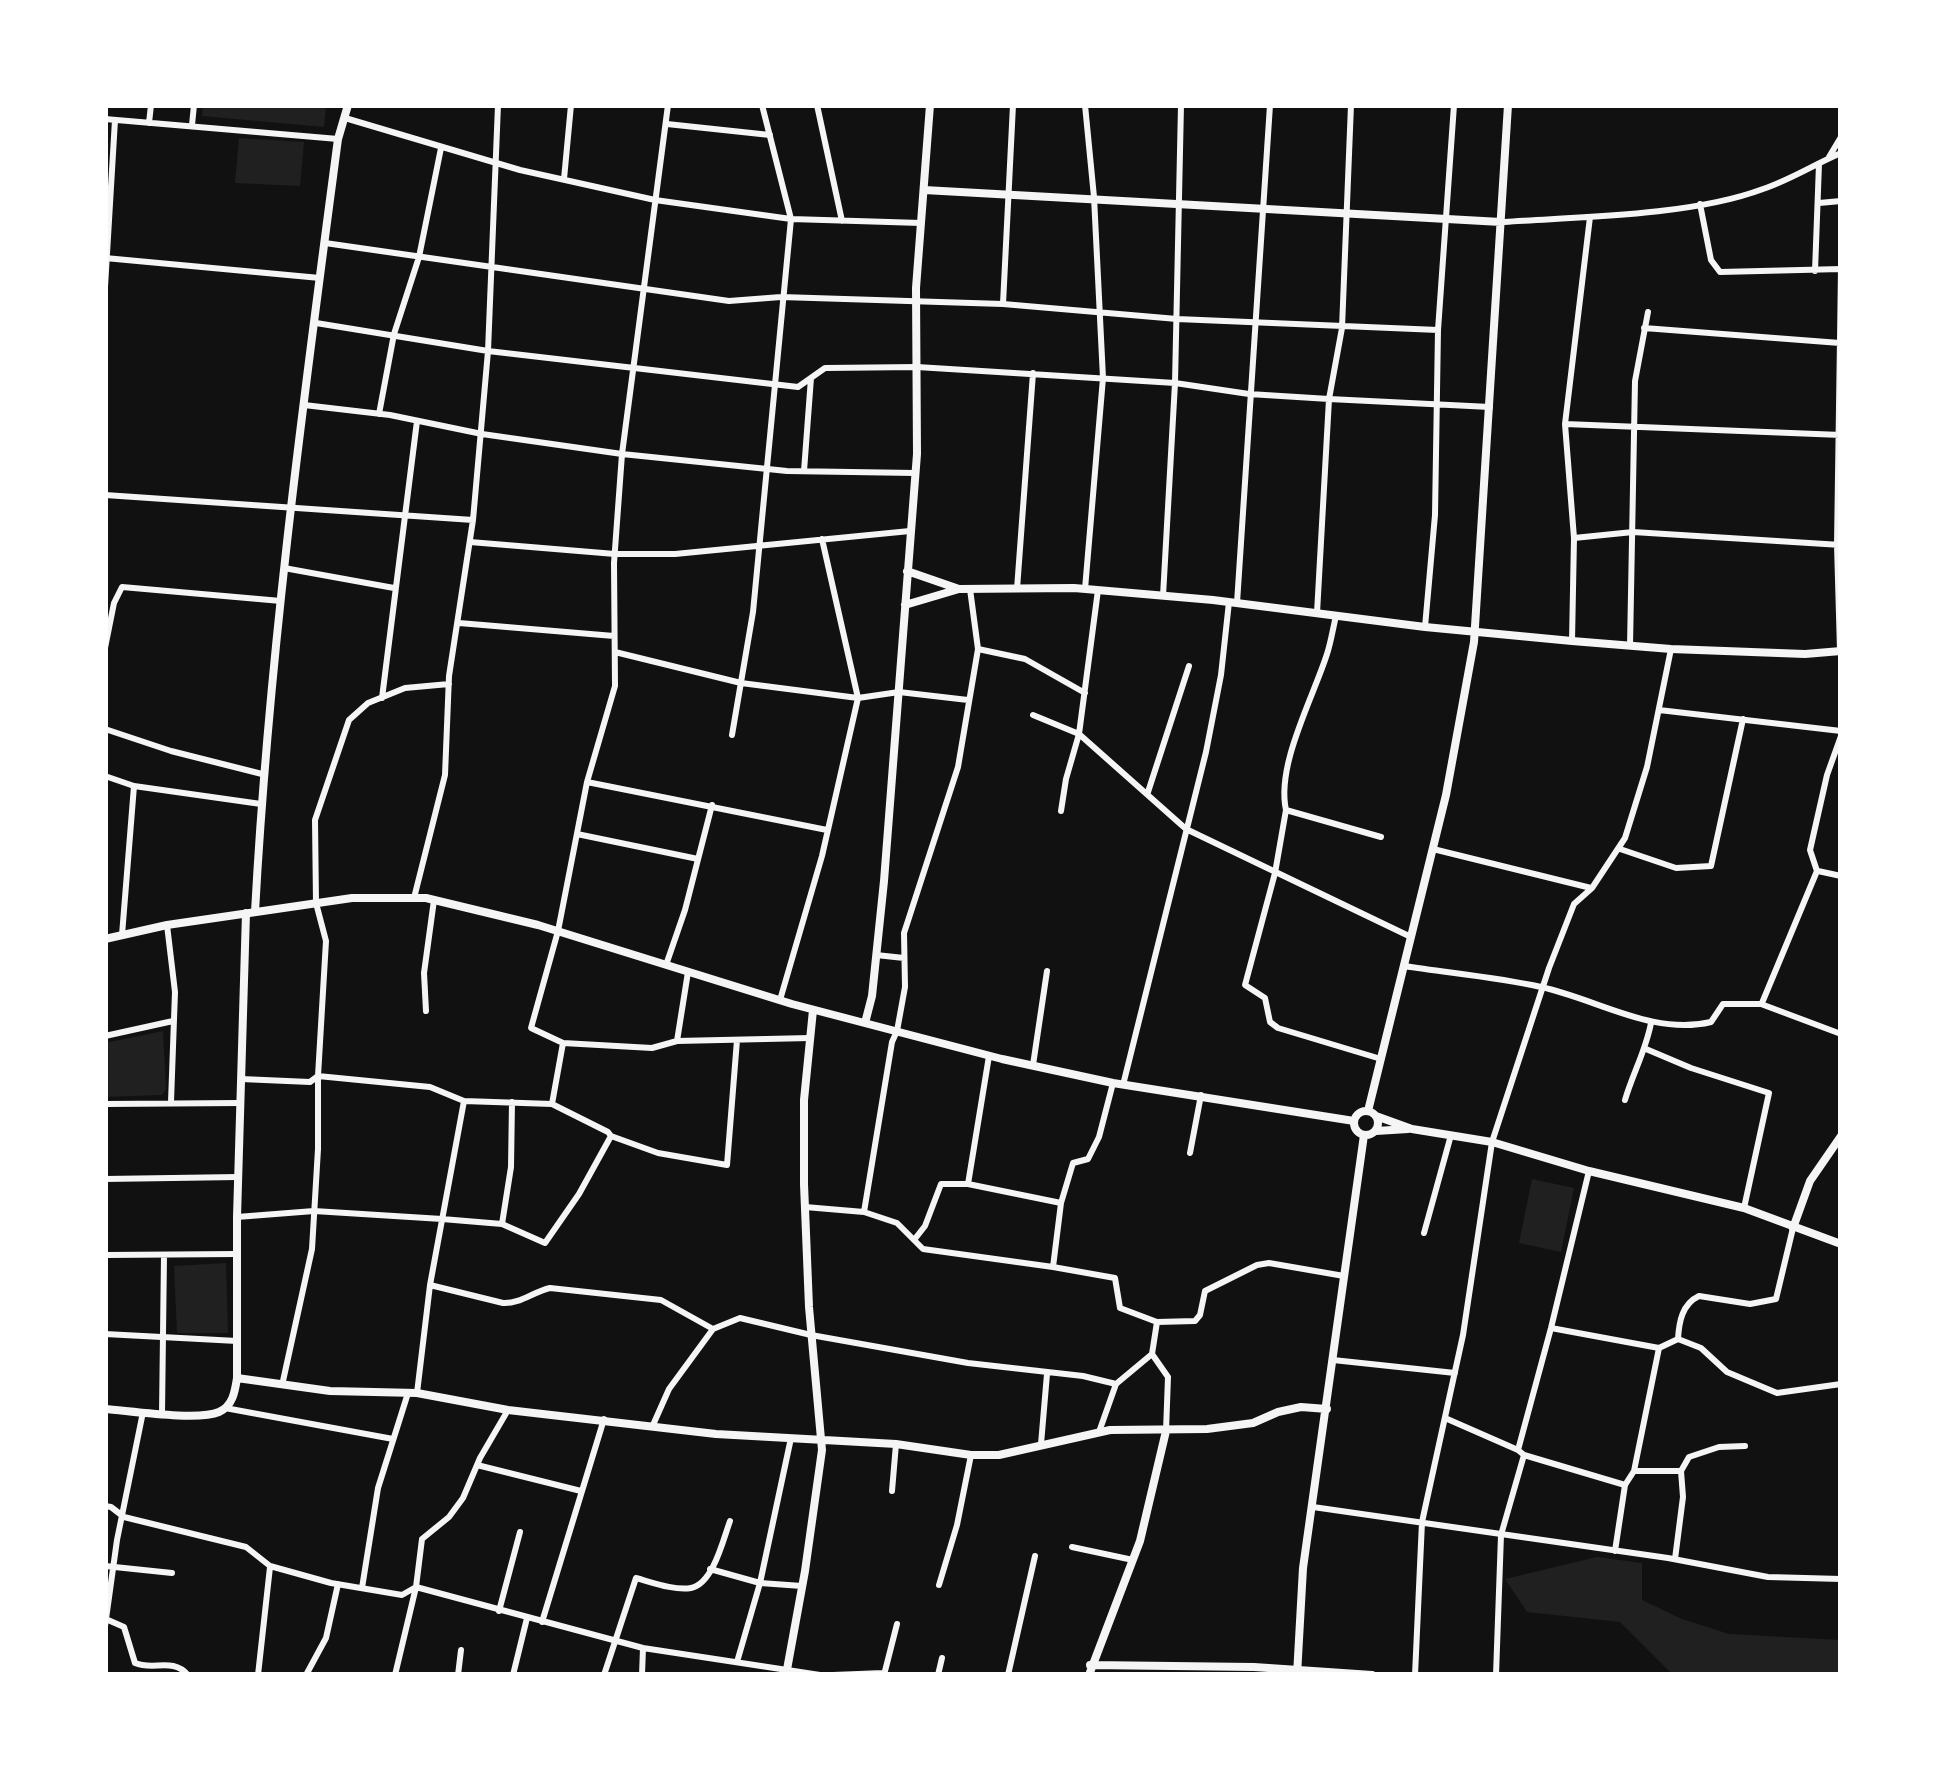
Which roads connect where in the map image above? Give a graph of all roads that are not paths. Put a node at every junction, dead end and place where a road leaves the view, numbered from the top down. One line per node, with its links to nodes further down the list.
1 (151, 105): 20 (street)
2 (194, 105): 22 (street)
3 (348, 105): 17 (street)
4 (498, 105): 29 (street)
5 (571, 105): 31 (street)
6 (668, 105): 21 (street)
7 (762, 105): 23 (street)
8 (818, 105): 44 (street)
9 (930, 105): 32 (street)
10 (1012, 105): 33 (street)
11 (1086, 105): 34 (street)
12 (1181, 105): 39 (street)
13 (1270, 105): 40 (street)
14 (1351, 105): 41 (street)
15 (1454, 105): 45 (street)
16 (1508, 105): 46 (street)
17 (345, 118): 25 (street); 26 (street)
18 (105, 119): 19 (street)
19 (115, 120): 20 (street); 50 (street)
20 (149, 123): 22 (street)
21 (666, 124): 23 (street); 35 (street)
22 (192, 125): 25 (street)
23 (770, 135): 43 (street)
24 (1841, 137): 28 (street)
25 (338, 139): 48 (street)
26 (441, 148): 29 (street); 49 (street)
27 (1841, 154): 28 (street)
28 (1828, 159): 30 (street)
29 (496, 164): 31 (street); 51 (street)
30 (1819, 164): 37 (street); 38 (street)
31 (564, 178): 35 (street)
32 (924, 190): 33 (street); 47 (street)
33 (1009, 194): 34 (street); 59 (street)
34 (1094, 197): 39 (street); 60 (street)
35 (655, 200): 43 (street); 56 (street)
36 (1841, 201): 38 (street)
37 (1700, 204): 42 (street); 53 (street)
38 (1819, 204): 53 (street)
39 (1178, 205): 40 (street); 62 (street)
40 (1265, 211): 41 (street); 64 (street)
41 (1348, 216): 45 (street); 65 (street)
42 (1590, 217): 46 (street); 85 (street)
43 (791, 219): 44 (street); 57 (street)
44 (842, 221): 47 (street)
45 (1445, 221): 46 (street); 67 (street)
46 (1501, 222): 82 (street)
47 (921, 223): 58 (street)
48 (325, 243): 49 (street); 54 (street)
49 (419, 256): 51 (street); 68 (street)
50 (106, 258): 54 (street); 55 (street)
51 (492, 267): 56 (street); 70 (street)
52 (1841, 269): 53 (street); 69 (street)
53 (1815, 271)
54 (320, 278): 63 (street)
55 (105, 287)
56 (643, 287): 57 (street); 72 (street)
57 (781, 297): 58 (street); 77 (street)
58 (916, 304): 59 (street); 71 (street)
59 (1003, 304): 60 (street)
60 (1098, 310): 62 (street); 75 (street)
61 (1648, 312): 66 (street)
62 (1177, 319): 64 (street); 76 (street)
63 (316, 322): 68 (street); 81 (street)
64 (1256, 323): 65 (street); 78 (street)
65 (1342, 328): 67 (street); 79 (street)
66 (1644, 328): 69 (street); 86 (street)
67 (1438, 330): 80 (street)
68 (394, 334): 70 (street); 83 (street)
69 (1840, 343): 88 (street)
70 (488, 351): 72 (street); 87 (street)
71 (917, 368): 73 (street); 74 (street); 92 (street)
72 (632, 369): 77 (street); 89 (street)
73 (1033, 373): 75 (street); 108 (street)
74 (812, 378): 77 (street); 91 (street)
75 (1103, 378): 76 (street); 111 (street)
76 (1175, 383): 78 (street); 113 (street)
77 (773, 385): 90 (street)
78 (1249, 394): 79 (street); 116 (street)
79 (1330, 400): 80 (street); 118 (street)
80 (1437, 403): 82 (street); 121 (street)
81 (304, 405): 83 (street); 94 (street)
82 (1490, 407): 122 (street)
83 (380, 414): 84 (street)
84 (417, 421): 87 (street); 95 (street)
85 (1566, 424): 86 (street); 99 (street)
86 (1636, 426): 88 (street); 98 (street)
87 (482, 434): 89 (street); 96 (street)
88 (1841, 435): 103 (street)
89 (622, 454): 90 (street); 104 (street)
90 (766, 468): 91 (street); 102 (street)
91 (804, 472): 92 (street)
92 (916, 474): 97 (street)
93 (105, 495): 94 (street)
94 (290, 506): 95 (street); 105 (street)
95 (404, 517): 96 (street); 107 (street)
96 (473, 520): 101 (street)
97 (910, 531): 100 (street); 106 (street)
98 (1633, 532): 99 (street); 103 (street); 125 (street)
99 (1574, 538): 124 (street)
100 (822, 539): 102 (street); 137 (street)
101 (470, 542): 104 (street); 120 (street)
102 (760, 545): 104 (street); 132 (street)
103 (1839, 545): 129 (street)
104 (614, 554): 123 (street)
105 (284, 568): 107 (street); 114 (street)
106 (906, 571): 109 (street); 117 (street)
107 (394, 588): 136 (street)
108 (1018, 588): 110 (street); 111 (street)
109 (959, 589): 110 (street); 117 (street)
110 (970, 589): 127 (street)
111 (1085, 589): 112 (street)
112 (1098, 590): 113 (street); 135 (street)
113 (1163, 596): 116 (street)
114 (281, 601): 115 (street); 146 (street)
115 (110, 603): 126 (street)
116 (1233, 603): 118 (street); 155 (street)
117 (906, 604): 134 (street)
118 (1316, 613): 119 (street)
119 (1336, 616): 121 (street); 153 (street)
120 (459, 623): 123 (street); 133 (street)
121 (1425, 627): 122 (street)
122 (1474, 631): 124 (street); 159 (street)
123 (614, 636): 130 (street)
124 (1572, 641): 125 (street)
125 (1630, 646): 128 (street)
126 (105, 648)
127 (978, 649): 135 (street); 138 (street)
128 (1671, 649): 129 (street); 139 (street)
129 (1841, 651)
130 (614, 652): 132 (street); 148 (street)
131 (1188, 666): 150 (street)
132 (741, 683): 137 (street); 145 (street)
133 (449, 684): 136 (street); 166 (street)
134 (899, 692): 137 (street); 138 (street); 175 (street)
135 (1084, 693): 143 (street)
136 (382, 698): 168 (street)
137 (858, 698): 156 (street)
138 (968, 700): 176 (street)
139 (1660, 710): 141 (street); 160 (street)
140 (1034, 715): 143 (street)
141 (1743, 719): 144 (street); 160 (street)
142 (105, 729): 146 (street)
143 (1079, 734): 150 (street); 154 (street)
144 (1841, 734): 162 (street)
145 (732, 736)
146 (262, 774): 151 (street)
147 (105, 776): 149 (street)
148 (587, 782): 152 (street); 157 (street)
149 (134, 786): 151 (street); 172 (street)
150 (1148, 792): 155 (street)
151 (260, 804): 169 (street)
152 (712, 805): 156 (street); 161 (street)
153 (1286, 810): 158 (street); 163 (street)
154 (1061, 811)
155 (1186, 829): 163 (street); 202 (street)
156 (827, 830): 182 (street)
157 (577, 834): 161 (street); 171 (street)
158 (1381, 837)
159 (1433, 849): 165 (street); 173 (street)
160 (1620, 849): 165 (street)
161 (698, 859): 177 (street)
162 (1817, 871): 164 (street); 183 (street)
163 (1275, 873): 173 (street); 198 (street)
164 (1841, 876)
165 (1592, 888): 181 (street)
166 (414, 898): 167 (street); 168 (street)
167 (434, 900): 171 (street); 185 (street)
168 (316, 903): 169 (street); 200 (street)
169 (250, 912): 170 (street); 201 (street)
170 (168, 925): 172 (street); 186 (street)
171 (558, 932): 177 (street); 195 (street)
172 (122, 935): 174 (street)
173 (1411, 937): 178 (street)
174 (105, 940)
175 (876, 955): 176 (street); 187 (street)
176 (904, 958): 189 (street)
177 (666, 966): 180 (street)
178 (1404, 966): 181 (street); 198 (street)
179 (1047, 971): 199 (street)
180 (688, 972): 182 (street); 194 (street)
181 (1543, 987): 188 (street); 219 (street)
182 (780, 1000): 184 (street)
183 (1762, 1004): 188 (street); 190 (street)
184 (813, 1010): 187 (street); 192 (street)
185 (426, 1011)
186 (174, 1021): 191 (street); 206 (street)
187 (864, 1023): 189 (street)
188 (1651, 1023): 196 (street)
189 (897, 1031): 197 (street); 229 (street)
190 (1841, 1034)
191 (105, 1036)
192 (810, 1038): 193 (street); 226 (street)
193 (737, 1040): 194 (street); 217 (street)
194 (677, 1042): 195 (street)
195 (563, 1043): 210 (street)
196 (1646, 1049): 204 (street); 227 (street)
197 (990, 1056): 199 (street); 224 (street)
198 (1381, 1059): 211 (street)
199 (1034, 1065): 202 (street)
200 (318, 1076): 201 (street); 205 (street); 228 (street)
201 (240, 1079): 208 (street)
202 (1118, 1084): 203 (street); 225 (street)
203 (1202, 1095): 212 (street); 220 (street)
204 (1625, 1100)
205 (464, 1101): 207 (street); 231 (street)
206 (171, 1102): 208 (street); 209 (street)
207 (512, 1102): 210 (street); 232 (street)
208 (240, 1103): 222 (street)
209 (105, 1104)
210 (552, 1104): 217 (street)
211 (1372, 1114): 212 (street); 213 (street); 214 (street)
212 (1354, 1122): 215 (street)
213 (1412, 1129): 214 (street); 216 (street)
214 (1376, 1131): 215 (street)
215 (1364, 1135): 241 (street)
216 (1451, 1135): 219 (street); 234 (street)
217 (611, 1136): 232 (street)
218 (1841, 1136): 233 (street)
219 (1492, 1142): 221 (street); 254 (street)
220 (1190, 1153)
221 (1589, 1171): 227 (street); 244 (street)
222 (238, 1178): 223 (street); 230 (street)
223 (105, 1179)
224 (968, 1184): 225 (street); 235 (street)
225 (1061, 1203): 240 (street)
226 (804, 1207): 229 (street); 247 (street)
227 (1744, 1208): 233 (street)
228 (314, 1211): 230 (street); 231 (street); 257 (street)
229 (864, 1212): 235 (street)
230 (236, 1217): 237 (street)
231 (442, 1219): 232 (street); 242 (street)
232 (502, 1224)
233 (1793, 1228): 236 (street); 250 (street)
234 (1424, 1233)
235 (914, 1240): 240 (street)
236 (1841, 1244)
237 (236, 1254): 239 (street); 249 (street)
238 (105, 1255): 239 (street)
239 (164, 1256): 248 (street)
240 (1053, 1267): 243 (street)
241 (1346, 1276): 243 (street); 253 (street)
242 (430, 1285): 245 (street); 260 (street)
243 (1157, 1322): 252 (street)
244 (1552, 1328): 251 (street); 278 (street)
245 (713, 1329): 247 (street); 269 (street)
246 (105, 1334): 248 (street)
247 (811, 1335): 255 (street); 274 (street)
248 (164, 1339): 249 (street); 266 (street)
249 (237, 1340): 256 (street)
250 (1678, 1340): 251 (street); 259 (street)
251 (1659, 1348): 281 (street)
252 (1152, 1354): 258 (street); 270 (street)
253 (1333, 1360): 254 (street); 264 (street)
254 (1455, 1373): 267 (street)
255 (1047, 1374): 258 (street); 276 (street)
256 (237, 1378): 257 (street); 261 (street)
257 (283, 1382): 260 (street)
258 (1116, 1384): 271 (street)
259 (1841, 1384)
260 (412, 1393): 263 (street); 273 (street)
261 (225, 1408): 266 (street); 273 (street)
262 (105, 1410): 265 (street)
263 (508, 1410): 268 (street); 280 (street)
264 (1327, 1410): 270 (street); 287 (street)
265 (143, 1412): 266 (street); 288 (street)
266 (162, 1413)
267 (1445, 1418): 278 (street); 290 (street)
268 (604, 1419): 269 (street); 284 (street)
269 (654, 1426): 272 (street)
270 (1166, 1431): 271 (street); 297 (street)
271 (1098, 1432): 276 (street)
272 (791, 1438): 274 (street); 305 (street)
273 (393, 1439): 309 (street)
274 (821, 1439): 275 (street); 307 (street)
275 (896, 1444): 279 (street); 285 (street)
276 (1040, 1444): 279 (street)
277 (1745, 1446): 282 (street)
278 (1521, 1453): 283 (street); 292 (street)
279 (971, 1454): 306 (street)
280 (477, 1465): 284 (street); 308 (street)
281 (1634, 1471): 282 (street); 283 (street)
282 (1681, 1471): 296 (street)
283 (1625, 1486): 294 (street)
284 (581, 1491): 312 (street)
285 (892, 1491)
286 (105, 1506): 288 (street)
287 (1313, 1507): 290 (street); 325 (street)
288 (124, 1517): 298 (street); 300 (street)
289 (730, 1521): 301 (street)
290 (1422, 1522): 292 (street); 340 (street)
291 (520, 1532): 310 (street)
292 (1501, 1534): 294 (street); 341 (street)
293 (1072, 1547): 297 (street)
294 (1615, 1551): 296 (street)
295 (1036, 1556): 338 (street)
296 (1675, 1559): 303 (street)
297 (1133, 1560): 320 (street)
298 (116, 1565): 299 (street); 302 (street); 313 (street)
299 (105, 1566)
300 (270, 1566): 304 (street); 328 (street)
301 (710, 1569): 305 (street); 315 (street)
302 (172, 1574)
303 (1841, 1579)
304 (338, 1584): 309 (street); 329 (street)
305 (760, 1584): 307 (street); 319 (street)
306 (939, 1585)
307 (802, 1586): 324 (street)
308 (416, 1587): 309 (street); 310 (street); 330 (street)
309 (362, 1588)
310 (499, 1610): 311 (street)
311 (527, 1618): 312 (street); 332 (street)
312 (542, 1622): 315 (street)
313 (107, 1623): 327 (street)
314 (897, 1624): 326 (street)
315 (616, 1641): 316 (street); 333 (street)
316 (643, 1648): 319 (street); 334 (street)
317 (462, 1650): 331 (street)
318 (942, 1658): 337 (street)
319 (737, 1662): 324 (street)
320 (1089, 1670): 322 (street)
321 (1195, 1670): 322 (street); 323 (street)
322 (1144, 1671)
323 (1254, 1671): 325 (street)
324 (786, 1672): 335 (street)
325 (1297, 1673): 339 (street)
326 (883, 1674): 336 (street)
327 (188, 1675)
328 (258, 1675)
329 (306, 1675)
330 (395, 1675)
331 (458, 1675)
332 (513, 1675)
333 (604, 1675)
334 (642, 1675)
335 (820, 1675)
336 (833, 1675)
337 (938, 1675)
338 (1008, 1675)
339 (1372, 1675)
340 (1415, 1675)
341 (1496, 1675)

